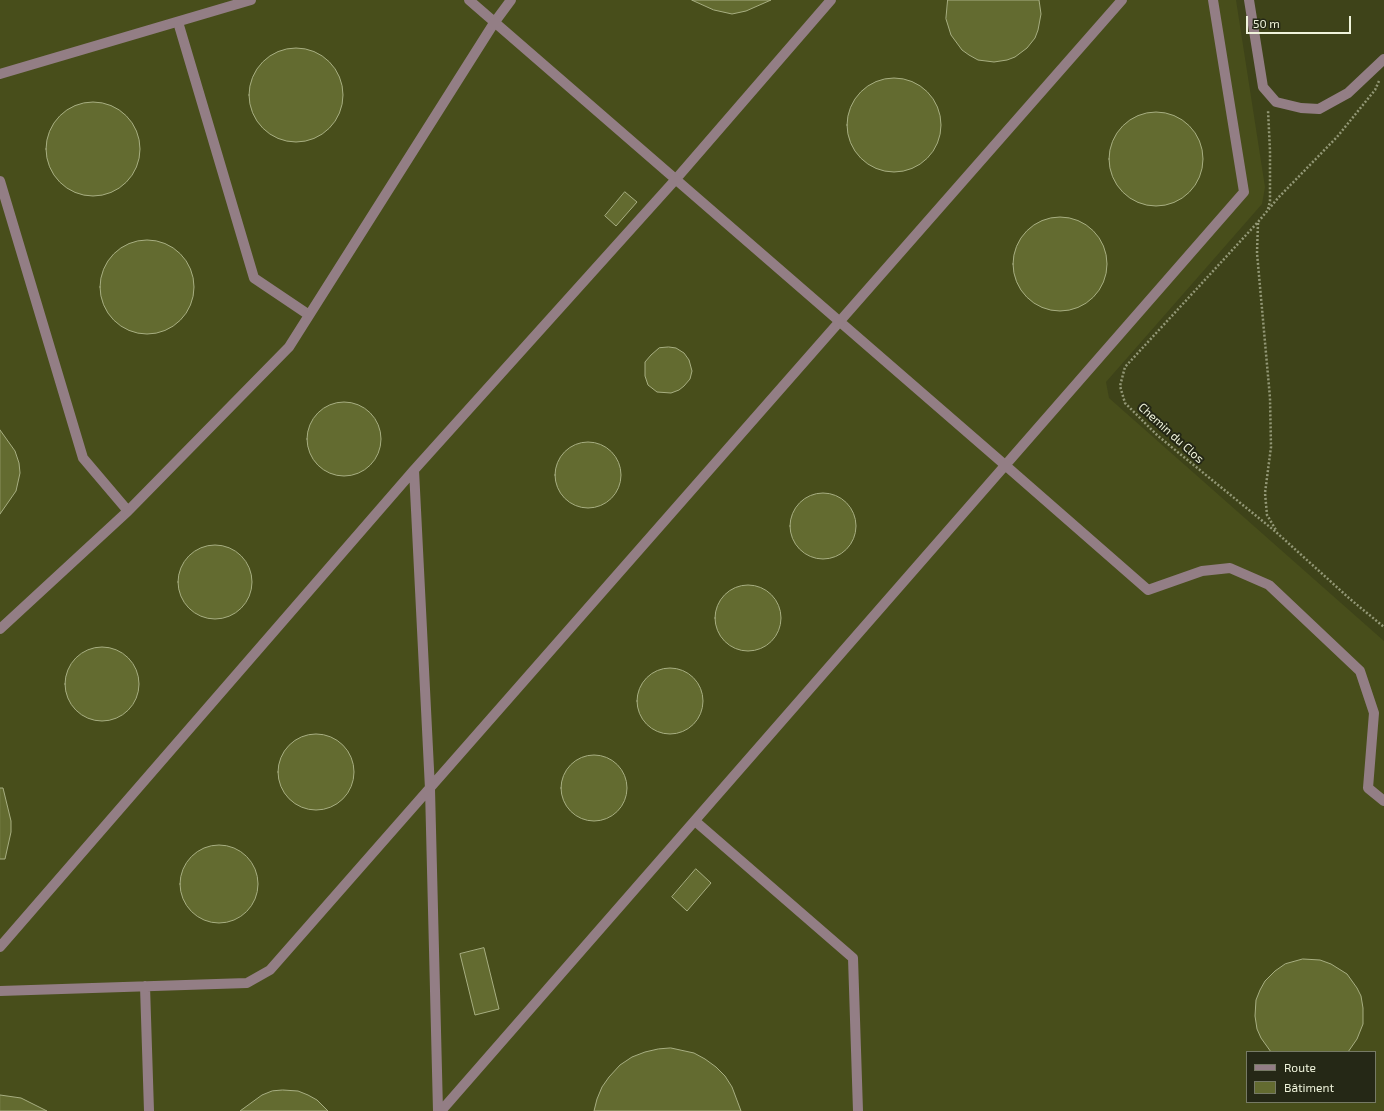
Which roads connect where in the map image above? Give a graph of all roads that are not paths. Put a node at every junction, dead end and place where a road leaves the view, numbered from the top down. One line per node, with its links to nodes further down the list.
1 (252, 0): 8 (street)
2 (469, 0): 9 (street)
3 (510, 0): 9 (street)
4 (831, 0): 12 (street)
5 (1122, 0): 15 (street)
6 (1213, 0): 16 (street)
7 (1249, 0): 10 (street)
8 (178, 22): 11 (street); 14 (street)
9 (494, 23): 12 (street); 14 (street)
10 (1384, 59)
11 (0, 74)
12 (676, 179): 15 (street); 17 (street)
13 (0, 181): 18 (street)
14 (309, 315): 18 (street)
15 (839, 321): 16 (street); 20 (street)
16 (1005, 465): 21 (street); 22 (street)
17 (414, 470): 20 (street); 23 (street)
18 (128, 510): 19 (street)
19 (0, 629)
20 (430, 790): 24 (street); 27 (street)
21 (1384, 801)
22 (695, 821): 28 (street); 29 (street)
23 (0, 947)
24 (145, 986): 25 (street); 26 (street)
25 (0, 991)
26 (149, 1111)
27 (438, 1111)
28 (441, 1111)
29 (858, 1111)

